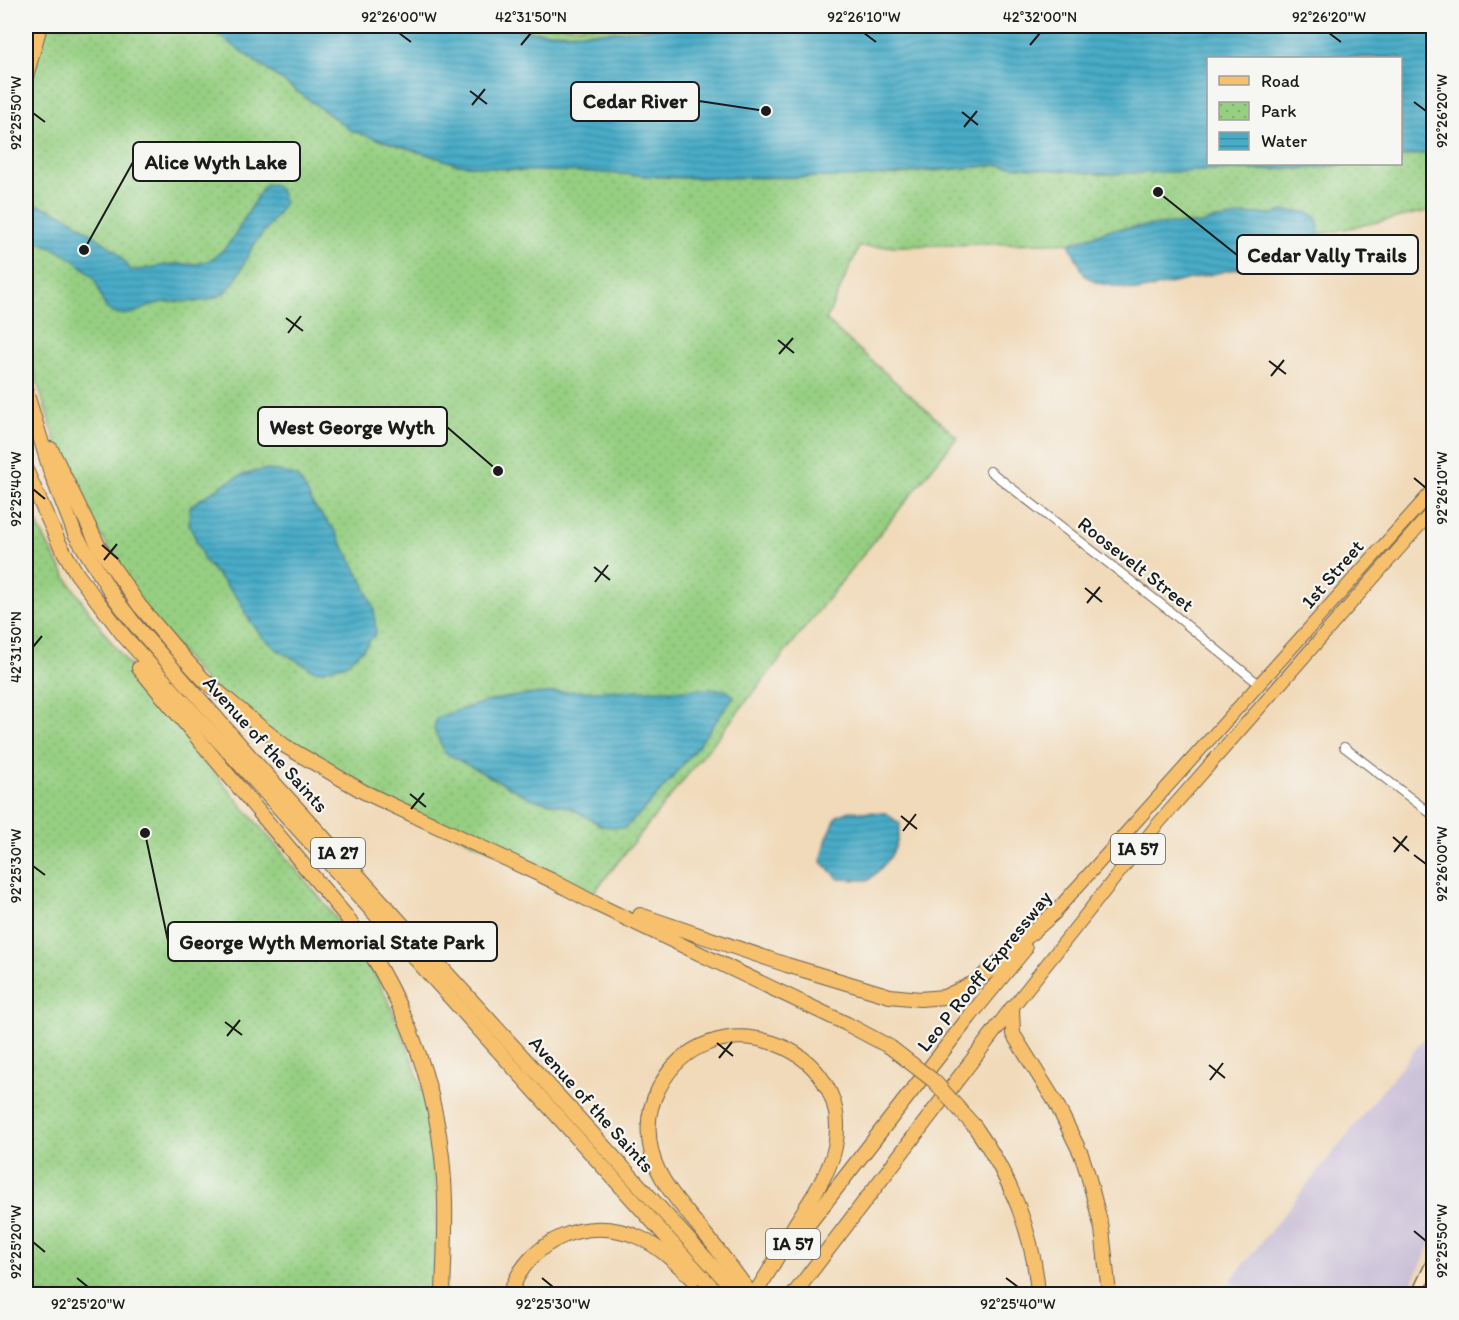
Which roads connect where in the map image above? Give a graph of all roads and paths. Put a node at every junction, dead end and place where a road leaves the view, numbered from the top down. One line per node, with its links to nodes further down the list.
1 (40, 26): 2 (highway)
2 (26, 77)
3 (26, 394): 12 (highway); 16 (highway, Avenue of the Saints / IA 27)
4 (26, 470): 8 (highway, Avenue of the Saints / IA 27)
5 (990, 471): 9 (street, Roosevelt Street)
6 (1434, 489): 9 (main road, 1st Street)
7 (1434, 509): 14 (main road, 1st Street / IA 57)
8 (58, 543): 17 (highway, Avenue of the Saints / IA 27); 18 (highway)
9 (1260, 685): 13 (main road, Leo P Rooff Expressway / IA 57)
10 (1344, 747): 11 (street)
11 (1434, 816)
12 (551, 880): 13 (highway); 23 (highway, bridge)
13 (1054, 913): 21 (highway, Leo P Rooff Expressway / IA 57)
14 (1012, 1008): 22 (highway, IA 57); 24 (highway)
15 (1434, 1257): 25 (main road)
16 (722, 1266): 20 (highway, Avenue of the Saints / IA 27); 21 (highway); 21 (highway)
17 (711, 1291): 19 (highway)
18 (442, 1294)
19 (510, 1294)
20 (738, 1294)
21 (754, 1294)
22 (794, 1294)
23 (1038, 1294)
24 (1109, 1294)
25 (1417, 1294)

